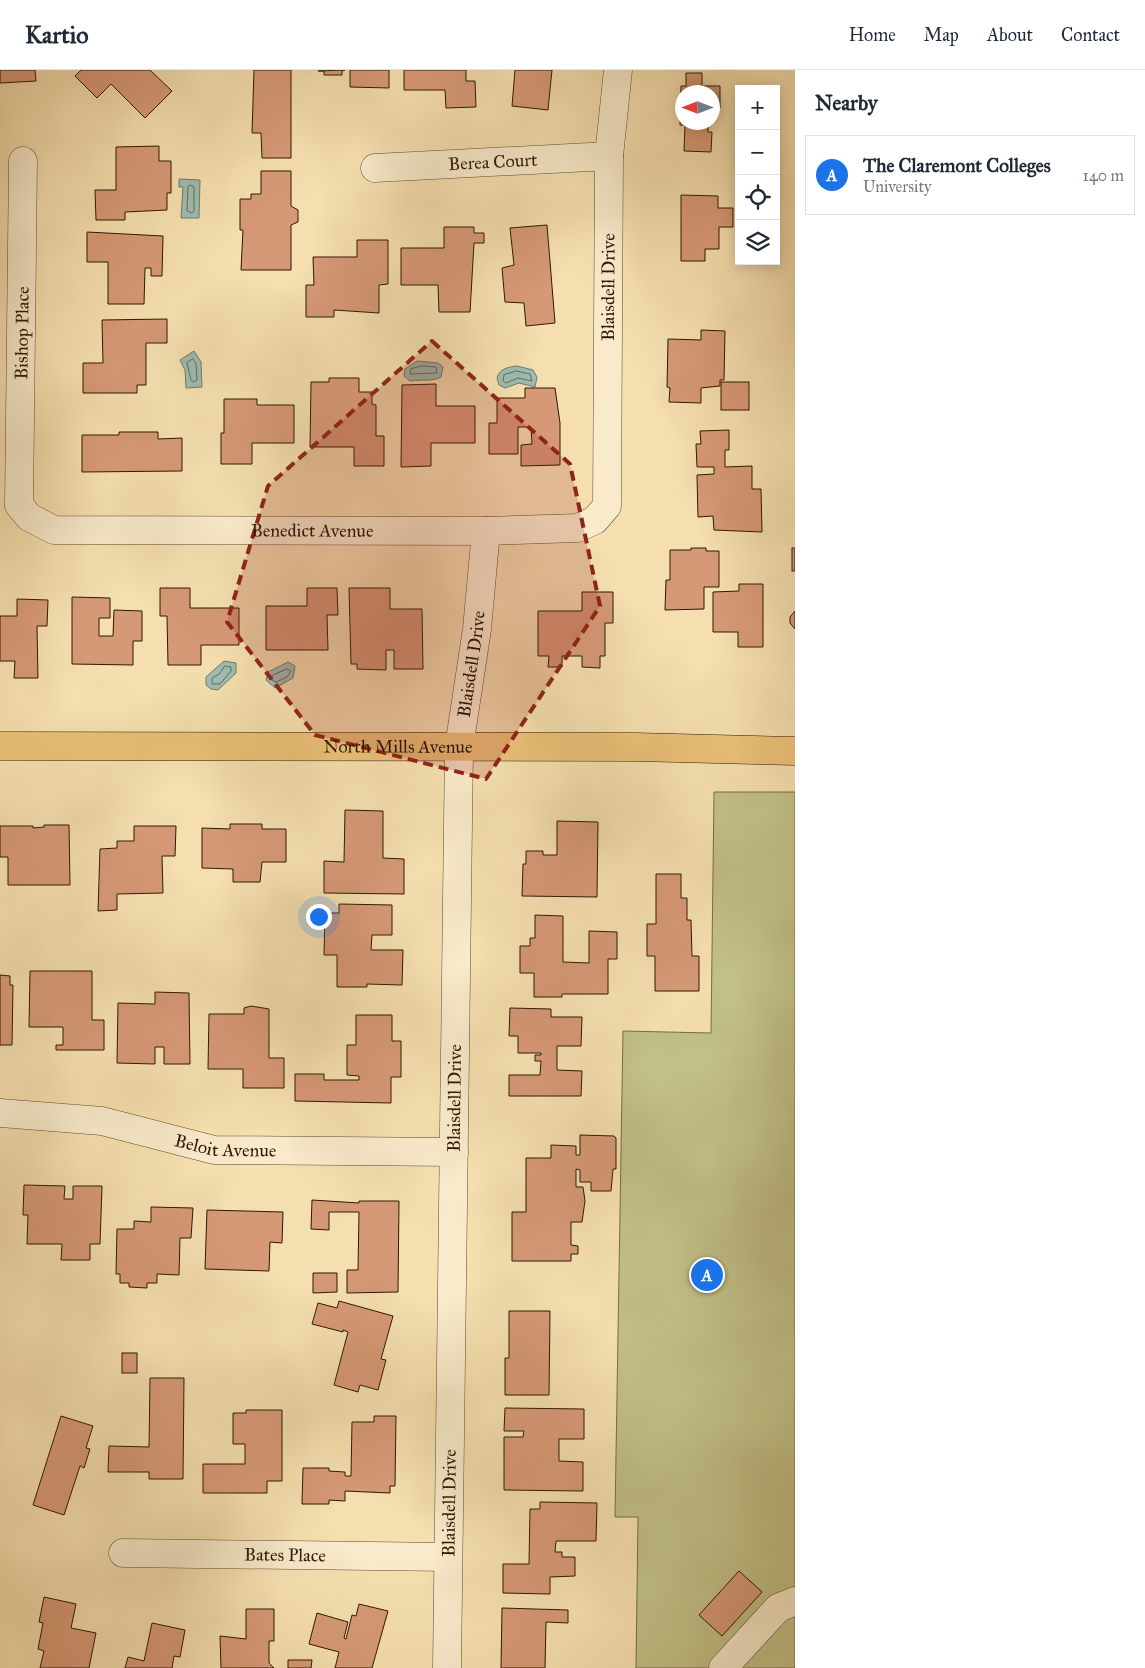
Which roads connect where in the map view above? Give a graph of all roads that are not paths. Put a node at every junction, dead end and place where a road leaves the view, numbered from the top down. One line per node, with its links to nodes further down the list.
1 (618, 70): 2 (street, Blaisdell Drive)
2 (609, 156): 4 (street, Berea Court); 7 (street, Blaisdell Drive)
3 (23, 161): 5 (street, Bishop Place)
4 (375, 168)
5 (11, 370): 6 (street, Bishop Place)
6 (19, 505): 8 (street, Benedict Avenue)
7 (607, 506): 8 (street, Benedict Avenue)
8 (486, 531): 10 (street, Blaisdell Drive)
9 (0, 746): 10 (main road, North Mills Avenue)
10 (459, 747): 11 (main road, North Mills Avenue); 13 (street, Blaisdell Drive)
11 (795, 751)
12 (0, 1113): 13 (street, Beloit Avenue)
13 (454, 1152): 15 (street, Blaisdell Drive)
14 (123, 1553): 15 (street, Bates Place)
15 (448, 1557): 17 (street, Blaisdell Drive)
16 (795, 1601): 18 (street)
17 (446, 1668)
18 (723, 1668)

